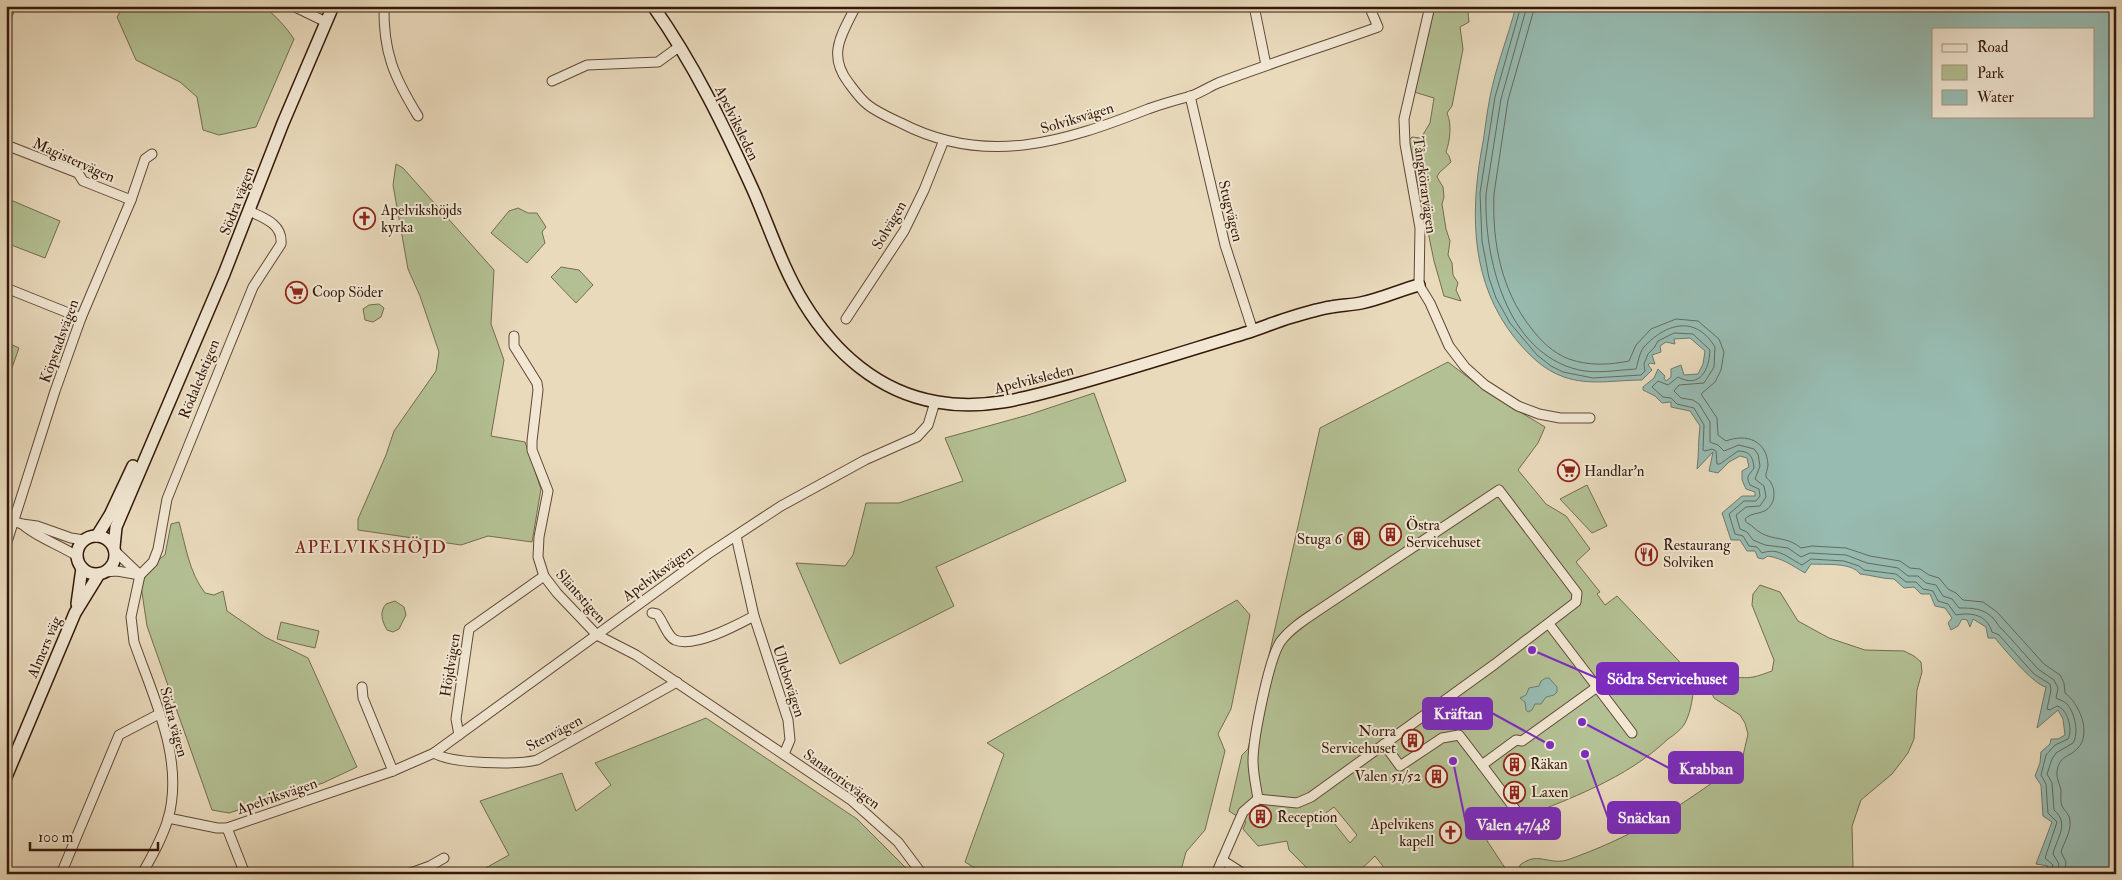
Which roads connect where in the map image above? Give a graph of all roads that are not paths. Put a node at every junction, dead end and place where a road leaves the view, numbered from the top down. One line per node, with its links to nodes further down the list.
1 (11, 6): 10 (street)
2 (294, 6): 11 (street)
3 (333, 6): 11 (street, Södra vägen)
4 (384, 6): 16 (street)
5 (653, 6): 12 (street, Apelviksleden)
6 (856, 6): 17 (street, Solviksvägen)
7 (1254, 6): 13 (street)
8 (1369, 6): 13 (street, Solviksvägen)
9 (1430, 6): 22 (street, Tångkörarvägen)
10 (6, 18)
11 (326, 22): 21 (street, Södra vägen)
12 (680, 46): 14 (street); 28 (street, Apelviksleden)
13 (1266, 65): 15 (street, Solviksvägen)
14 (552, 81)
15 (1190, 96): 17 (street, Solviksvägen); 26 (street, Stugvägen)
16 (418, 116)
17 (944, 140): 25 (street, Solvägen)
18 (6, 145): 20 (street, Magistervägen)
19 (152, 154): 20 (street, Köpstadsvägen)
20 (131, 200): 24 (street, Köpstadsvägen)
21 (249, 211): 29 (street, Södra vägen); 40 (street, Rödaledstigen)
22 (1419, 285): 26 (street, Apelviksleden); 30 (street)
23 (6, 288): 24 (street)
24 (82, 318): 31 (street, Köpstadsvägen)
25 (846, 319)
26 (1252, 331): 28 (street, Apelviksleden)
27 (514, 336): 41 (street, Släntstigen)
28 (935, 402): 33 (street, Apelviksvägen)
29 (167, 406): 32 (street, Södra vägen); 36 (street, Södra vägen)
30 (1590, 418)
31 (14, 522): 34 (street); 35 (street, Köpstadsvägen); 37 (street)
32 (96, 536): 34 (street); 36 (street)
33 (736, 536): 44 (street, Ullebovägen); 46 (street, Apelviksvägen)
34 (84, 540): 37 (street)
35 (6, 545)
36 (115, 549): 39 (street); 40 (street)
37 (77, 556): 38 (street)
38 (82, 568): 39 (street); 42 (street, Almers väg)
39 (102, 573): 40 (street); 42 (street, Almers väg)
40 (140, 575): 50 (street, Södra vägen)
41 (544, 576): 46 (street, Släntstigen); 52 (street, Höjdvägen)
42 (75, 613): 58 (street, Almers väg)
43 (652, 613): 44 (street)
44 (754, 616): 55 (street, Ullebovägen)
45 (1549, 624): 49 (street); 53 (street); 59 (street)
46 (597, 635): 47 (street, Släntstigen); 52 (street, Apelviksvägen)
47 (677, 682): 54 (street, Stenvägen); 55 (street, Släntstigen)
48 (362, 687): 57 (street)
49 (1597, 687): 51 (street); 56 (street)
50 (159, 714): 61 (street, Södra vägen); 65 (street)
51 (1632, 733)
52 (459, 735): 54 (street, Apelviksvägen)
53 (1384, 744): 56 (street); 59 (street)
54 (434, 753): 57 (street, Apelviksvägen)
55 (784, 754): 69 (street, Sanatorievägen)
56 (1482, 765): 60 (street)
57 (393, 771): 62 (street, Apelviksvägen)
58 (6, 777)
59 (1258, 799): 64 (street)
60 (1515, 809)
61 (168, 818): 62 (street, Apelviksvägen); 66 (street, Södra vägen)
62 (227, 828): 67 (street)
63 (444, 858): 68 (street)
64 (1222, 860): 70 (street); 71 (street)
65 (61, 874)
66 (142, 874)
67 (245, 874)
68 (408, 874)
69 (922, 874)
70 (1216, 874)
71 (1244, 874)

